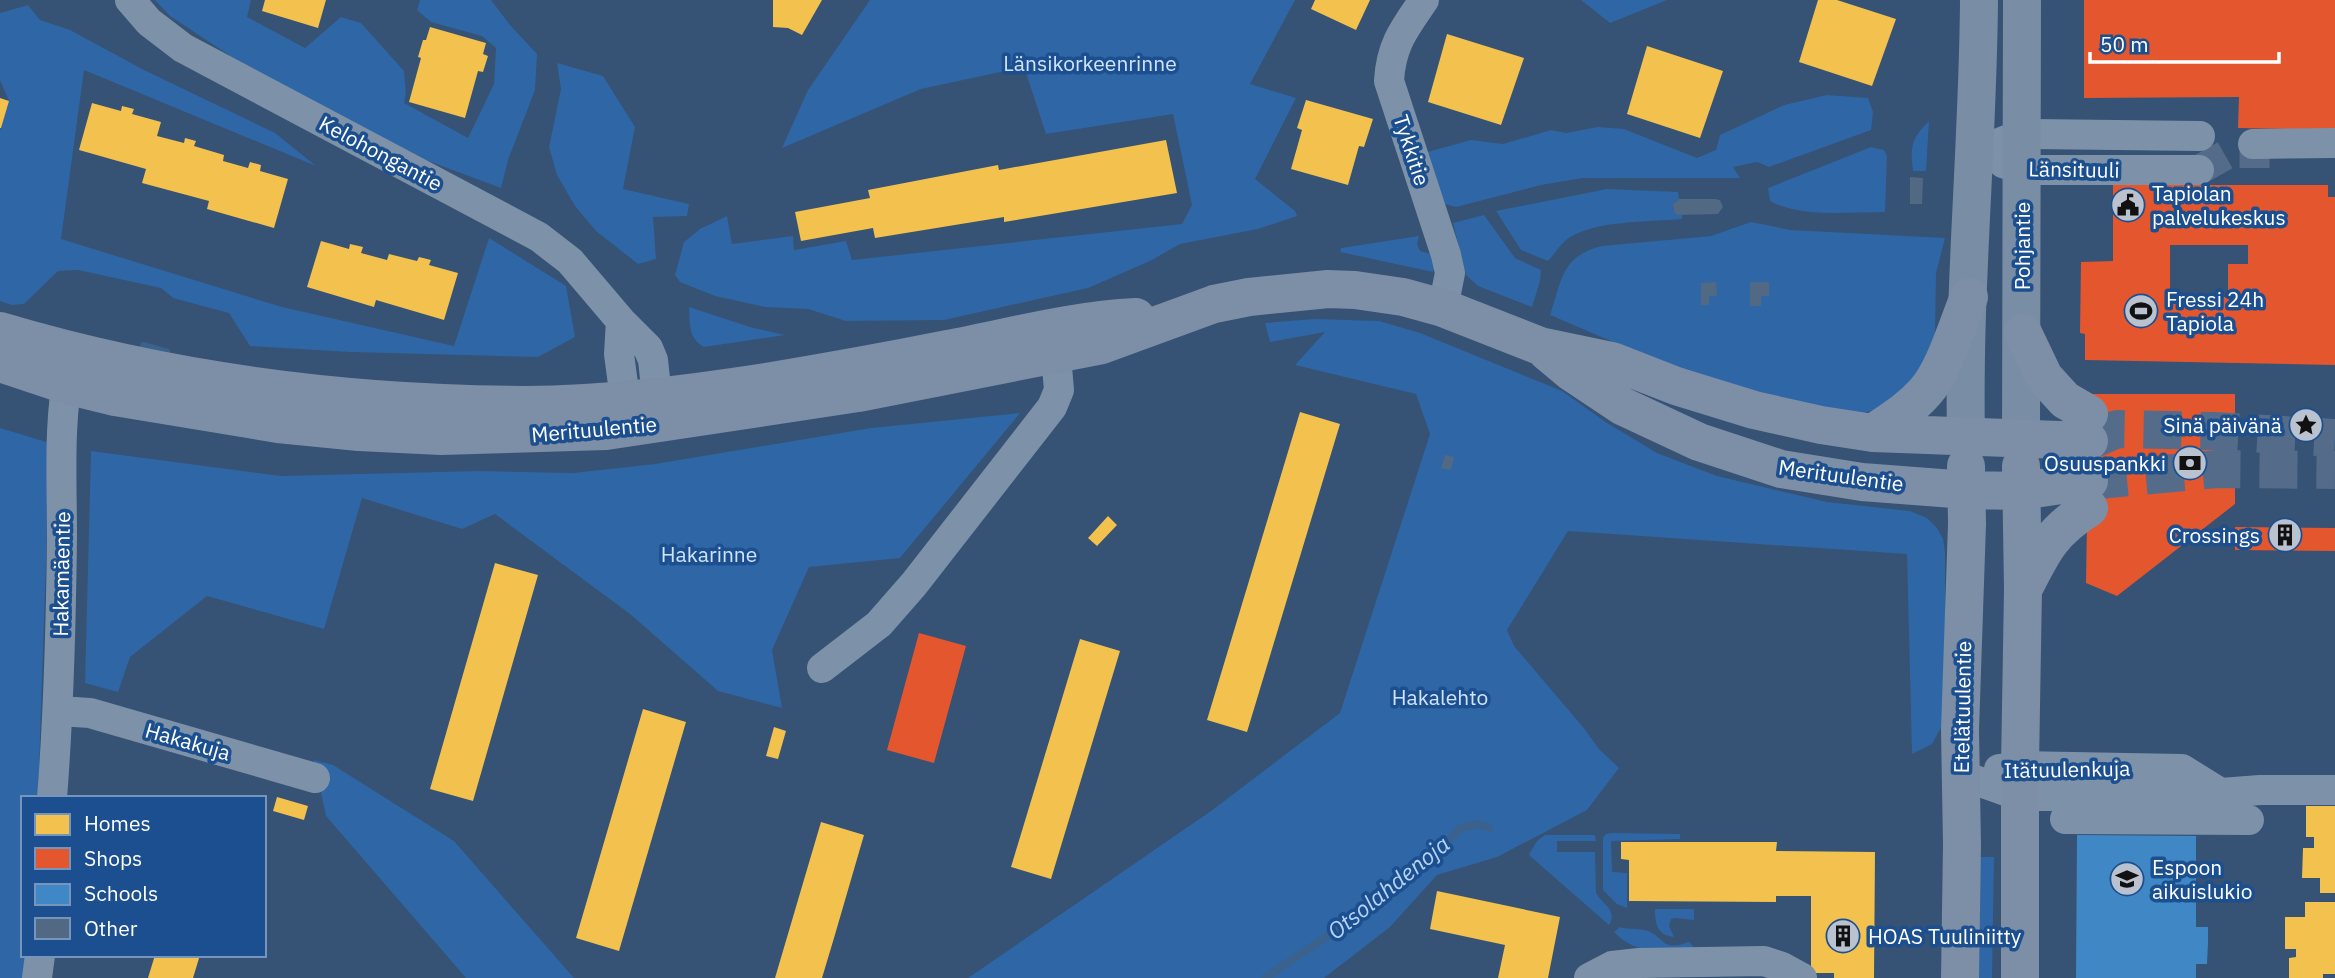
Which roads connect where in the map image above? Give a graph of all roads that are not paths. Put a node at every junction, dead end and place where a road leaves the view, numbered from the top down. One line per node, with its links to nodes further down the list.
1 (130, 0): 19 (street, Kelohongantie)
2 (1424, 0): 12 (street, Tykkitie)
3 (1979, 0): 9 (main road)
4 (2022, 0): 8 (main road, Pohjantie)
5 (2200, 136): 8 (street, Länsituuli)
6 (2253, 144): 7 (street)
7 (2335, 144)
8 (2022, 152): 9 (street, Länsituuli); 10 (street, Länsituuli); 14 (main road, Pohjantie)
9 (1973, 153): 11 (main road)
10 (2199, 170)
11 (1969, 297): 20 (main road); 21 (main road)
12 (1443, 308): 15 (main road, Merituulentie); 16 (main road, Merituulentie)
13 (0, 331): 18 (main road, Merituulentie)
14 (2023, 333): 22 (main road, Pohjantie); 22 (main road, Merituulentie)
15 (1056, 340): 19 (main road, Merituulentie); 26 (street)
16 (1540, 346): 20 (main road, Merituulentie); 23 (main road, Merituulentie)
17 (0, 363): 18 (main road, Merituulentie)
18 (70, 368): 19 (main road, Merituulentie); 27 (street, Hakamäentie)
19 (643, 407)
20 (1873, 433): 21 (main road, Merituulentie)
21 (1966, 436): 22 (main road, Merituulentie); 23 (main road, Etelätuulentie)
22 (2021, 439): 24 (main road, Pohjantie)
23 (1967, 490): 24 (main road, Merituulentie); 28 (main road, Etelätuulentie)
24 (2021, 491): 25 (main road); 25 (main road, Merituulentie)
25 (2023, 589): 30 (main road)
26 (821, 668)
27 (59, 711): 29 (street, Hakakuja); 32 (street, Hakamäentie)
28 (1961, 775): 30 (street, Itätuulenkuja); 39 (main road, Etelätuulentie)
29 (316, 778)
30 (2020, 781): 31 (street, Itätuulenkuja); 40 (main road)
31 (2335, 790)
32 (52, 796)
33 (2079, 819): 34 (street)
34 (2249, 820)
35 (40, 957): 36 (street)
36 (37, 978)
37 (1589, 978): 38 (street)
38 (1802, 978)
39 (1960, 978)
40 (2020, 978)

